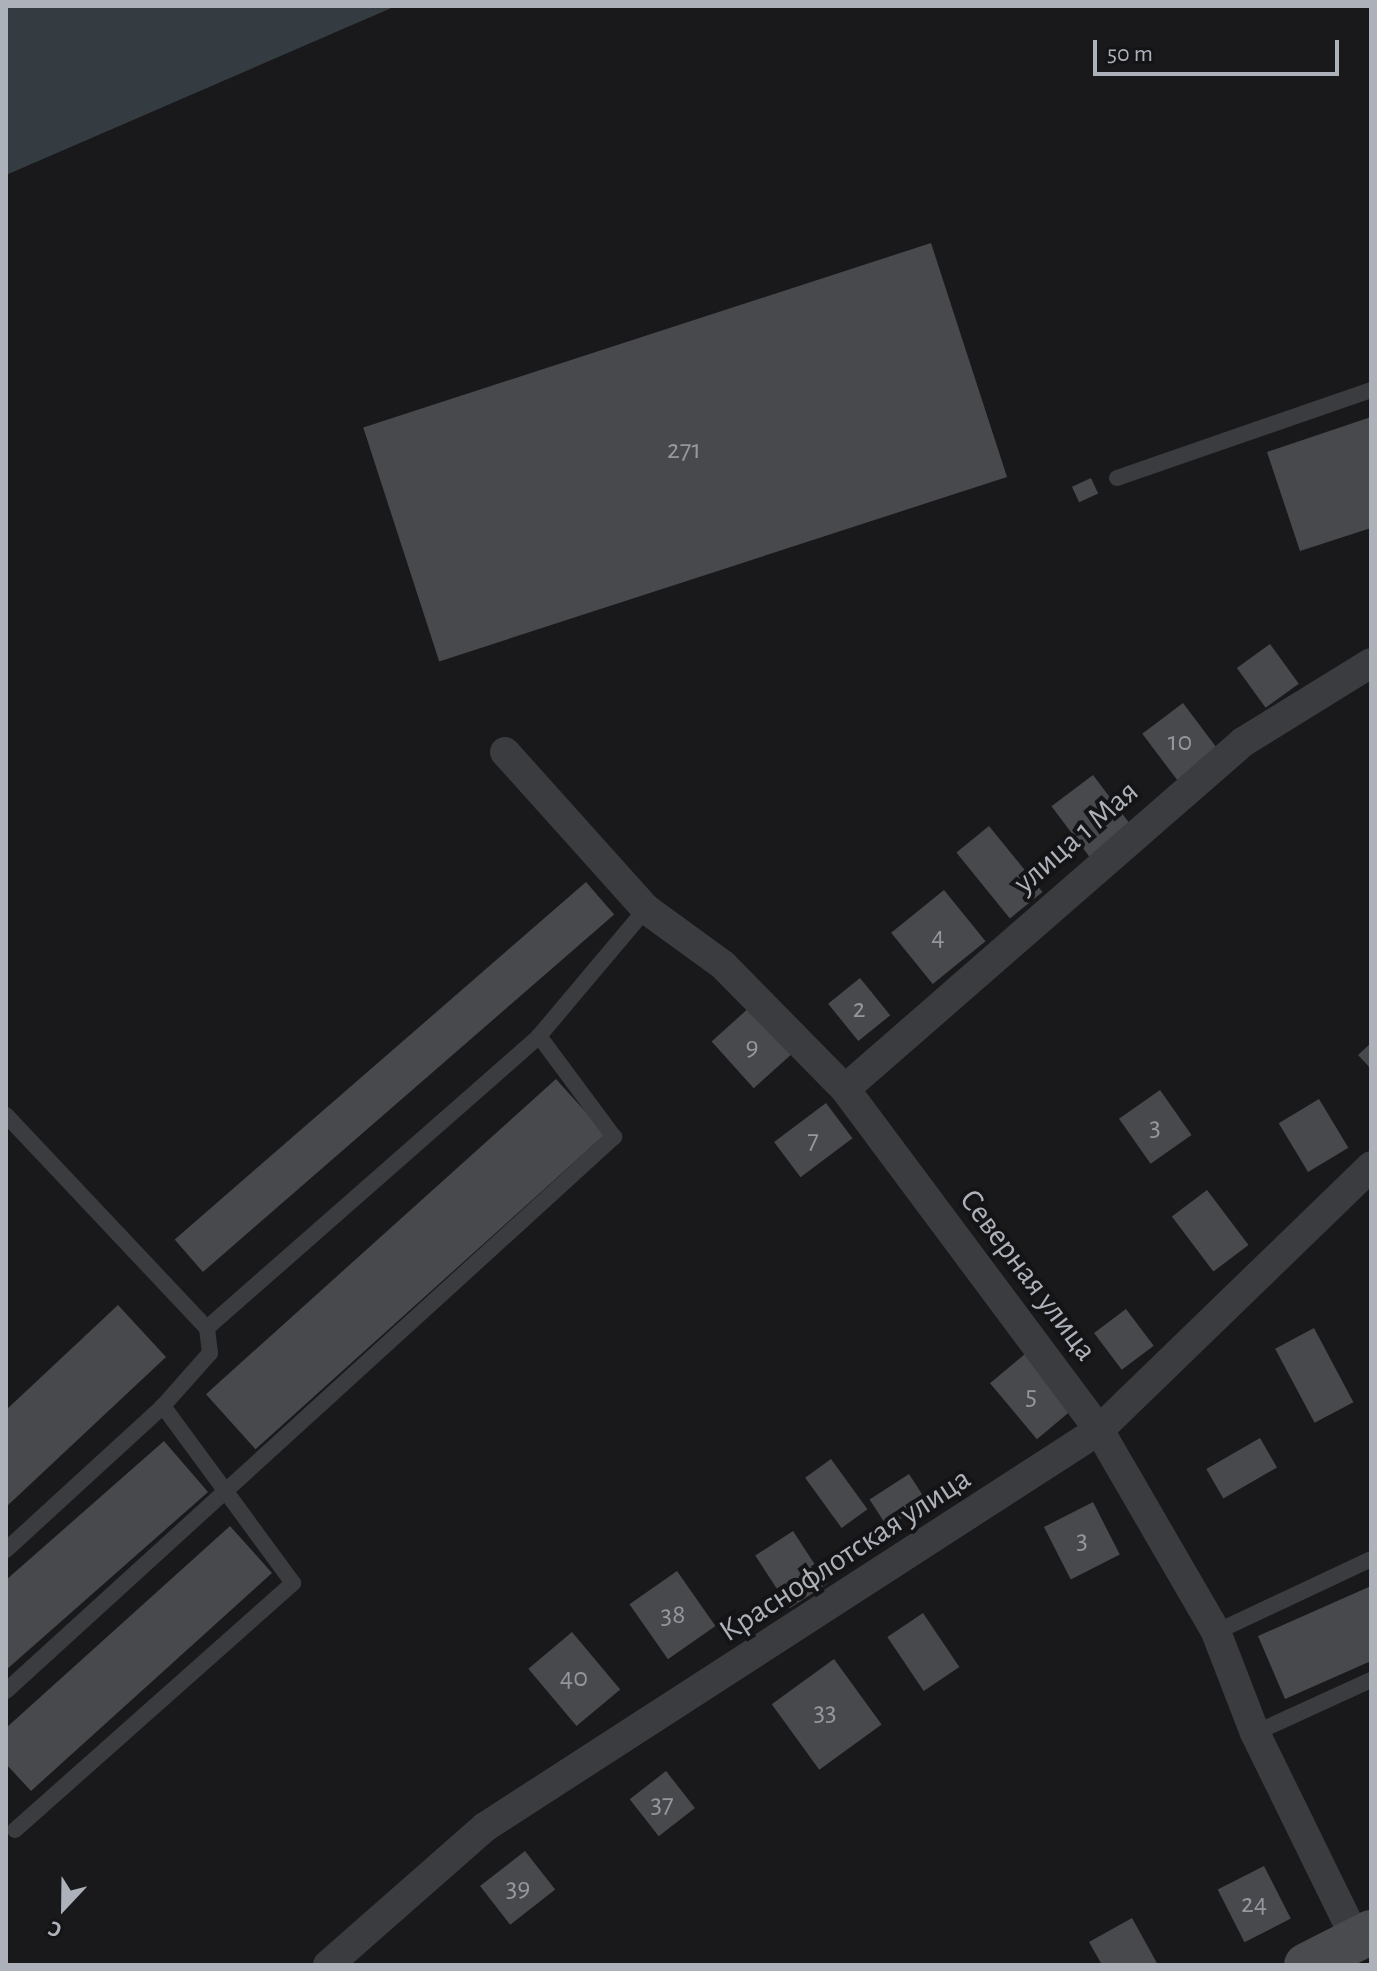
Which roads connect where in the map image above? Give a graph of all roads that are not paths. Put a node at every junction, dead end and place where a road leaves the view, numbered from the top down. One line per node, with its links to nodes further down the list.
1 (1371, 390): 2 (lane)
2 (1117, 478)
3 (1371, 663): 7 (street, улица 1 Мая)
4 (505, 752): 5 (street, Северная улица)
5 (646, 909): 6 (lane); 7 (street, Северная улица)
6 (539, 1036): 10 (lane); 13 (lane)
7 (845, 1089): 12 (street, Северная улица)
8 (6, 1115): 10 (lane)
9 (1371, 1166): 12 (street, Краснофлотская улица)
10 (207, 1328): 11 (lane)
11 (163, 1406): 13 (lane); 14 (lane)
12 (1099, 1430): 16 (street, Северная улица); 22 (street, Краснофлотская улица)
13 (230, 1489): 18 (lane); 20 (lane)
14 (6, 1550)
15 (1371, 1559): 16 (lane)
16 (1216, 1632): 19 (street, Северная улица)
17 (1371, 1680): 19 (lane)
18 (6, 1691)
19 (1255, 1733): 21 (street, Северная улица)
20 (15, 1830)
21 (1364, 1935): 23 (main road)
22 (328, 1965)
23 (1306, 1965)

